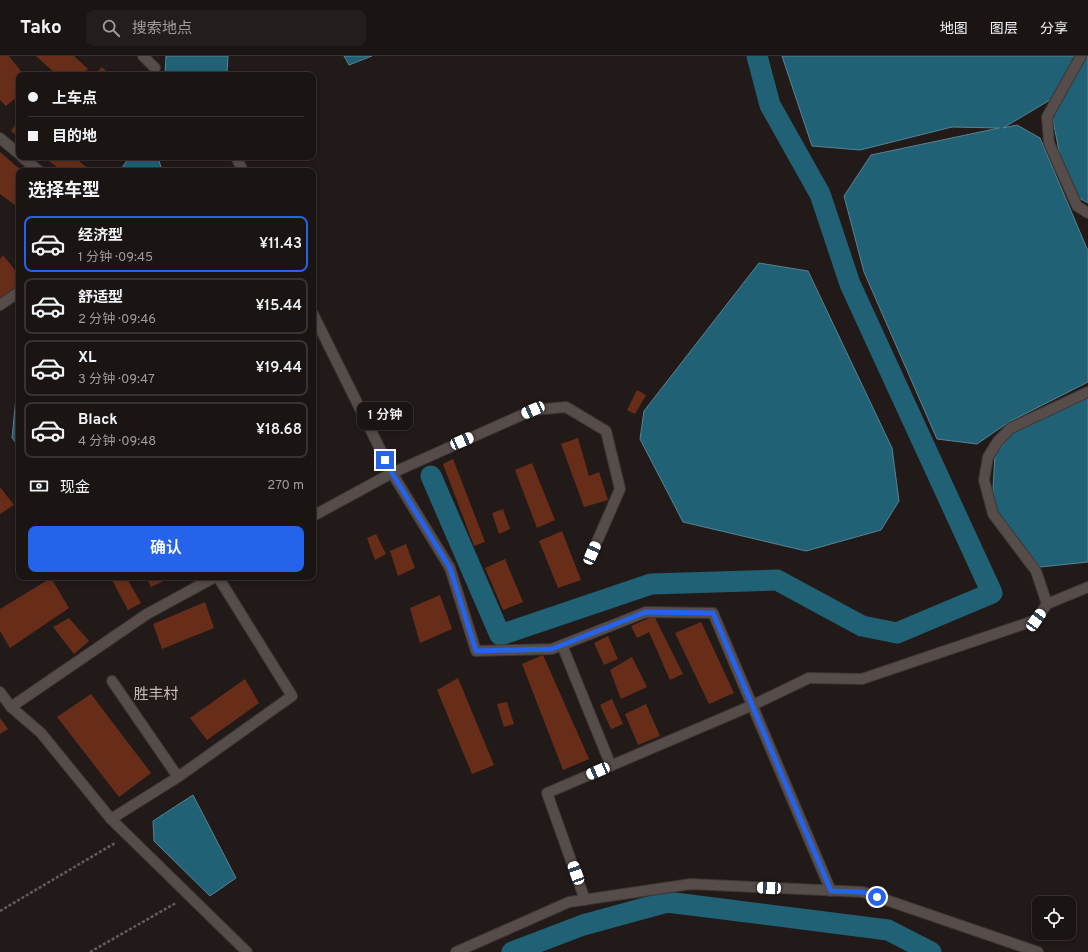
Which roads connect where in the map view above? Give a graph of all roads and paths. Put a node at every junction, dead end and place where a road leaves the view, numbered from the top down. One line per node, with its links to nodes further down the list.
1 (144, 56): 3 (street)
2 (1081, 56): 8 (street)
3 (155, 68)
4 (0, 138): 5 (street)
5 (16, 151)
6 (26, 160): 7 (street)
7 (35, 168)
8 (1088, 213)
9 (16, 294): 10 (street)
10 (0, 305)
11 (316, 320): 13 (street)
12 (1088, 392): 19 (street)
13 (392, 473): 14 (street); 15 (street); 20 (street)
14 (316, 514)
15 (592, 553)
16 (209, 580): 24 (street)
17 (220, 580): 26 (street)
18 (1088, 587): 19 (street)
19 (1047, 604): 23 (street)
20 (562, 645): 23 (street); 25 (street)
21 (112, 681): 26 (street)
22 (0, 692): 24 (street)
23 (752, 705): 25 (street); 29 (street)
24 (11, 707): 27 (street)
25 (611, 766): 31 (street)
26 (178, 777): 27 (street)
27 (111, 819): 28 (street)
28 (127, 835): 30 (street); 32 (path)
29 (831, 891): 31 (street); 36 (street)
30 (190, 896): 33 (path); 34 (street)
31 (585, 900): 35 (street)
32 (0, 911)
33 (90, 952)
34 (247, 952)
35 (456, 952)
36 (1038, 952)

